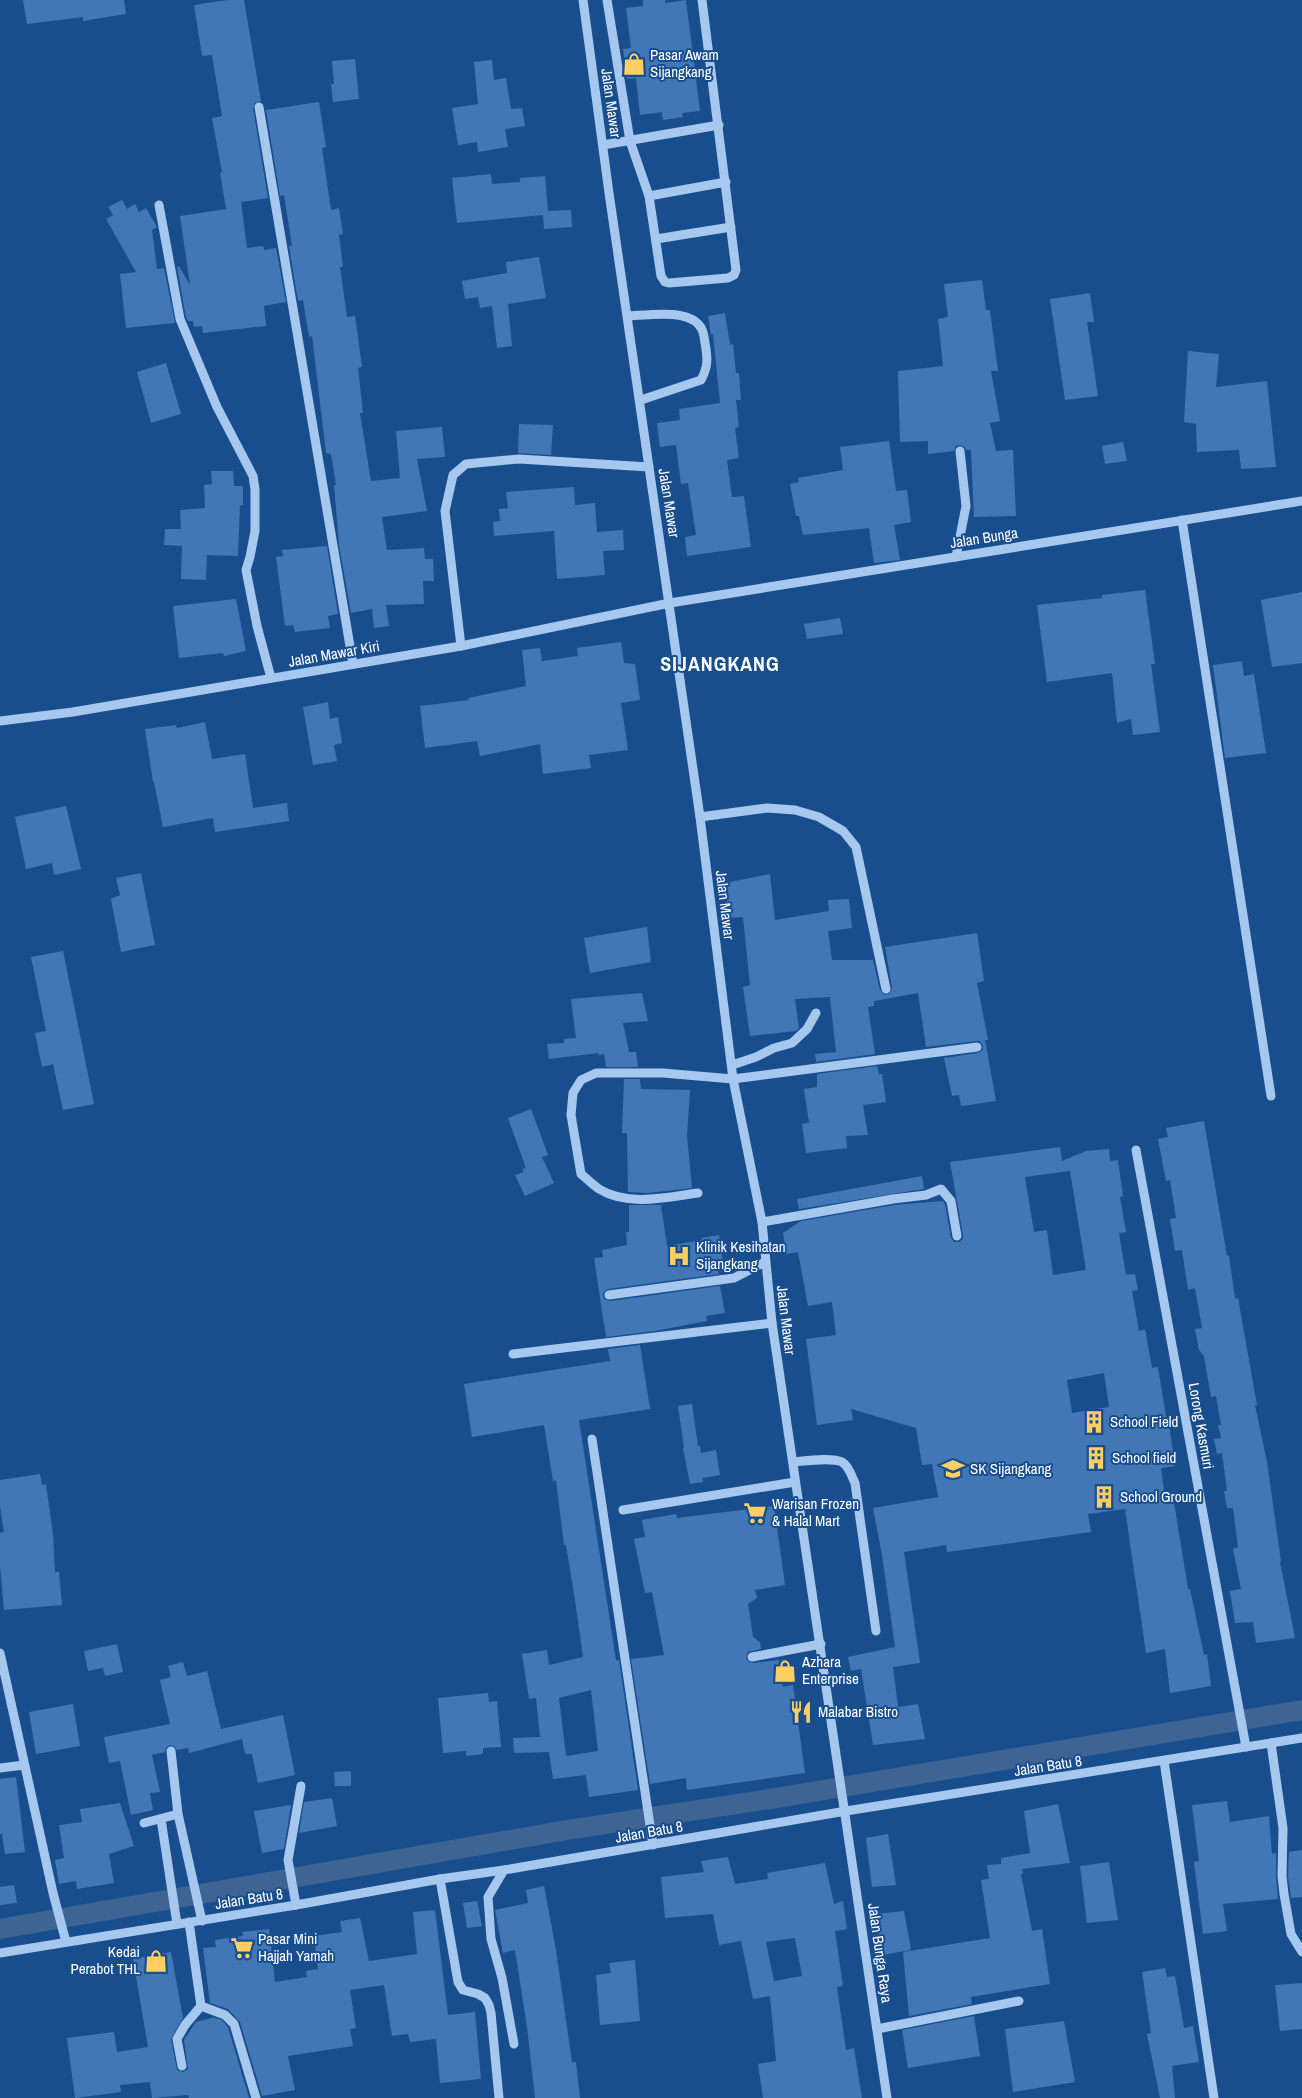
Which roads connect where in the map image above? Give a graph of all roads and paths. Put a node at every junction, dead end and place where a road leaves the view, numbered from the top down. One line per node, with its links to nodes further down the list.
1 (583, 0): 7 (street, Jalan Mawar)
2 (607, 0): 6 (street)
3 (702, 0): 5 (street)
4 (260, 106): 22 (street)
5 (719, 125): 6 (street); 8 (street)
6 (630, 141): 7 (street); 9 (street)
7 (603, 145): 13 (street, Jalan Mawar)
8 (726, 182): 9 (street); 11 (street)
9 (650, 196): 12 (street)
10 (159, 205): 23 (street)
11 (731, 227): 12 (street); 12 (street)
12 (656, 239)
13 (628, 316): 14 (street, Jalan Mawar); 14 (street)
14 (641, 400): 16 (street, Jalan Mawar)
15 (960, 451): 19 (street)
16 (650, 468): 20 (street, Jalan Mawar); 21 (street)
17 (1302, 502): 18 (street, Jalan Bunga)
18 (1182, 520): 19 (street, Jalan Bunga); 31 (street)
19 (956, 557): 20 (street, Jalan Bunga)
20 (670, 603): 21 (street, Jalan Mawar Kiri); 25 (street, Jalan Mawar)
21 (461, 646): 22 (street, Jalan Mawar Kiri)
22 (353, 664): 23 (street, Jalan Mawar Kiri)
23 (271, 678): 24 (street, Jalan Mawar Kiri)
24 (0, 721)
25 (700, 817): 26 (street); 29 (street, Jalan Mawar)
26 (886, 989)
27 (816, 1013): 29 (street)
28 (977, 1047): 30 (street)
29 (732, 1065): 30 (street, Jalan Mawar)
30 (733, 1079): 33 (street); 34 (street, Jalan Mawar)
31 (1271, 1096)
32 (1136, 1150): 50 (street, Lorong Kasmuri)
33 (698, 1193)
34 (762, 1222): 35 (street); 36 (street, Jalan Mawar)
35 (958, 1236)
36 (765, 1262): 37 (street); 38 (street, Jalan Mawar)
37 (609, 1296)
38 (772, 1324): 39 (street); 41 (street, Jalan Mawar)
39 (512, 1354)
40 (592, 1439): 60 (street)
41 (793, 1462): 42 (street, Jalan Mawar); 44 (street)
42 (795, 1482): 43 (street); 45 (street, Jalan Mawar)
43 (623, 1510)
44 (876, 1630)
45 (821, 1644): 47 (street); 56 (street, Jalan Mawar)
46 (0, 1653): 53 (street)
47 (752, 1656)
48 (1302, 1738): 49 (street, Jalan Batu 8)
49 (1271, 1743): 50 (street, Jalan Batu 8); 68 (street)
50 (1246, 1747): 52 (street, Jalan Batu 8)
51 (172, 1751): 57 (street)
52 (1164, 1761): 56 (street, Jalan Batu 8); 78 (street)
53 (24, 1765): 54 (street); 67 (street)
54 (0, 1768)
55 (302, 1786): 63 (street)
56 (846, 1811): 60 (street, Jalan Batu 8); 72 (street, Jalan Bunga Raya)
57 (178, 1814): 58 (street); 64 (street)
58 (161, 1819): 59 (street); 66 (street)
59 (144, 1823)
60 (652, 1845): 61 (street, Jalan Batu 8)
61 (504, 1870): 62 (street, Jalan Batu 8); 73 (street)
62 (440, 1879): 63 (street, Jalan Batu 8); 76 (street)
63 (296, 1905): 64 (street, Jalan Batu 8)
64 (202, 1921): 65 (street, Jalan Batu 8)
65 (189, 1922): 66 (street, Jalan Batu 8); 71 (street)
66 (177, 1924): 67 (street, Jalan Batu 8)
67 (66, 1942): 69 (street, Jalan Batu 8)
68 (1302, 1952)
69 (0, 1953)
70 (1019, 2001): 72 (street)
71 (201, 2006): 74 (street); 75 (street)
72 (877, 2028): 77 (street, Jalan Bunga Raya)
73 (514, 2044)
74 (182, 2066)
75 (256, 2098)
76 (499, 2098)
77 (887, 2098)
78 (1214, 2098)

